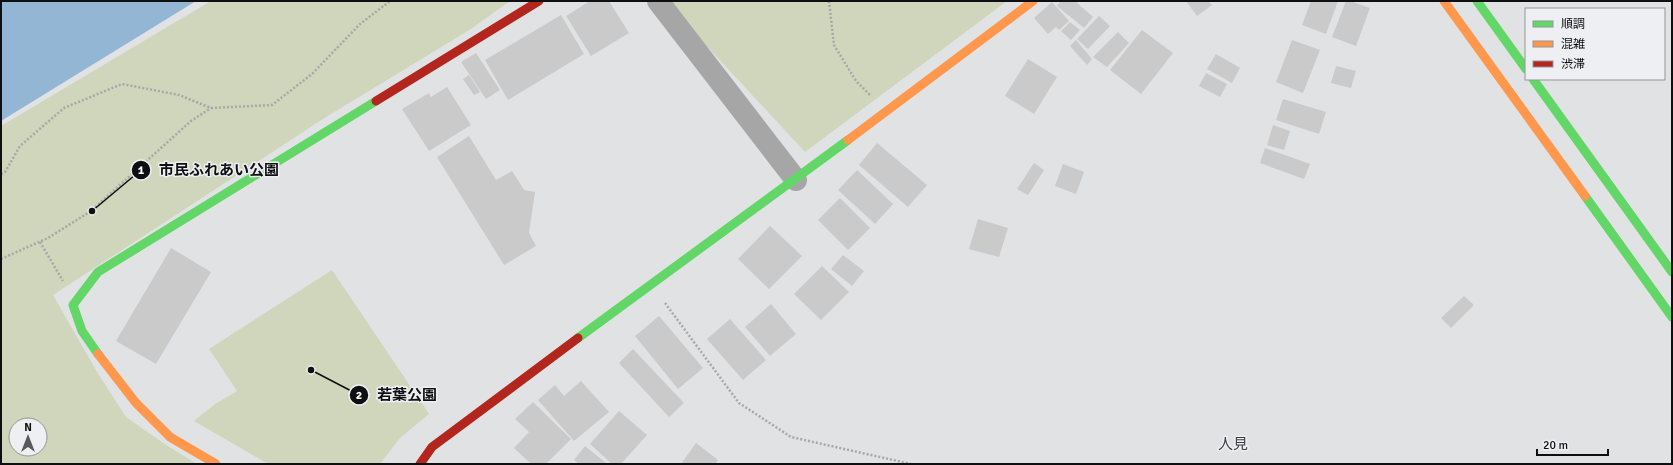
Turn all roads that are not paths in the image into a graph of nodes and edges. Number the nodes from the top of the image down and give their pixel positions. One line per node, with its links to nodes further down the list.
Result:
1 (539, 1): 11 (street)
2 (658, 1): 8 (street)
3 (1033, 1): 8 (street)
4 (1444, 1): 10 (street)
5 (1477, 1): 6 (street)
6 (1525, 68)
7 (1534, 80): 9 (street)
8 (796, 180): 12 (street)
9 (1672, 272)
10 (1672, 317)
11 (216, 464)
12 (420, 464)

